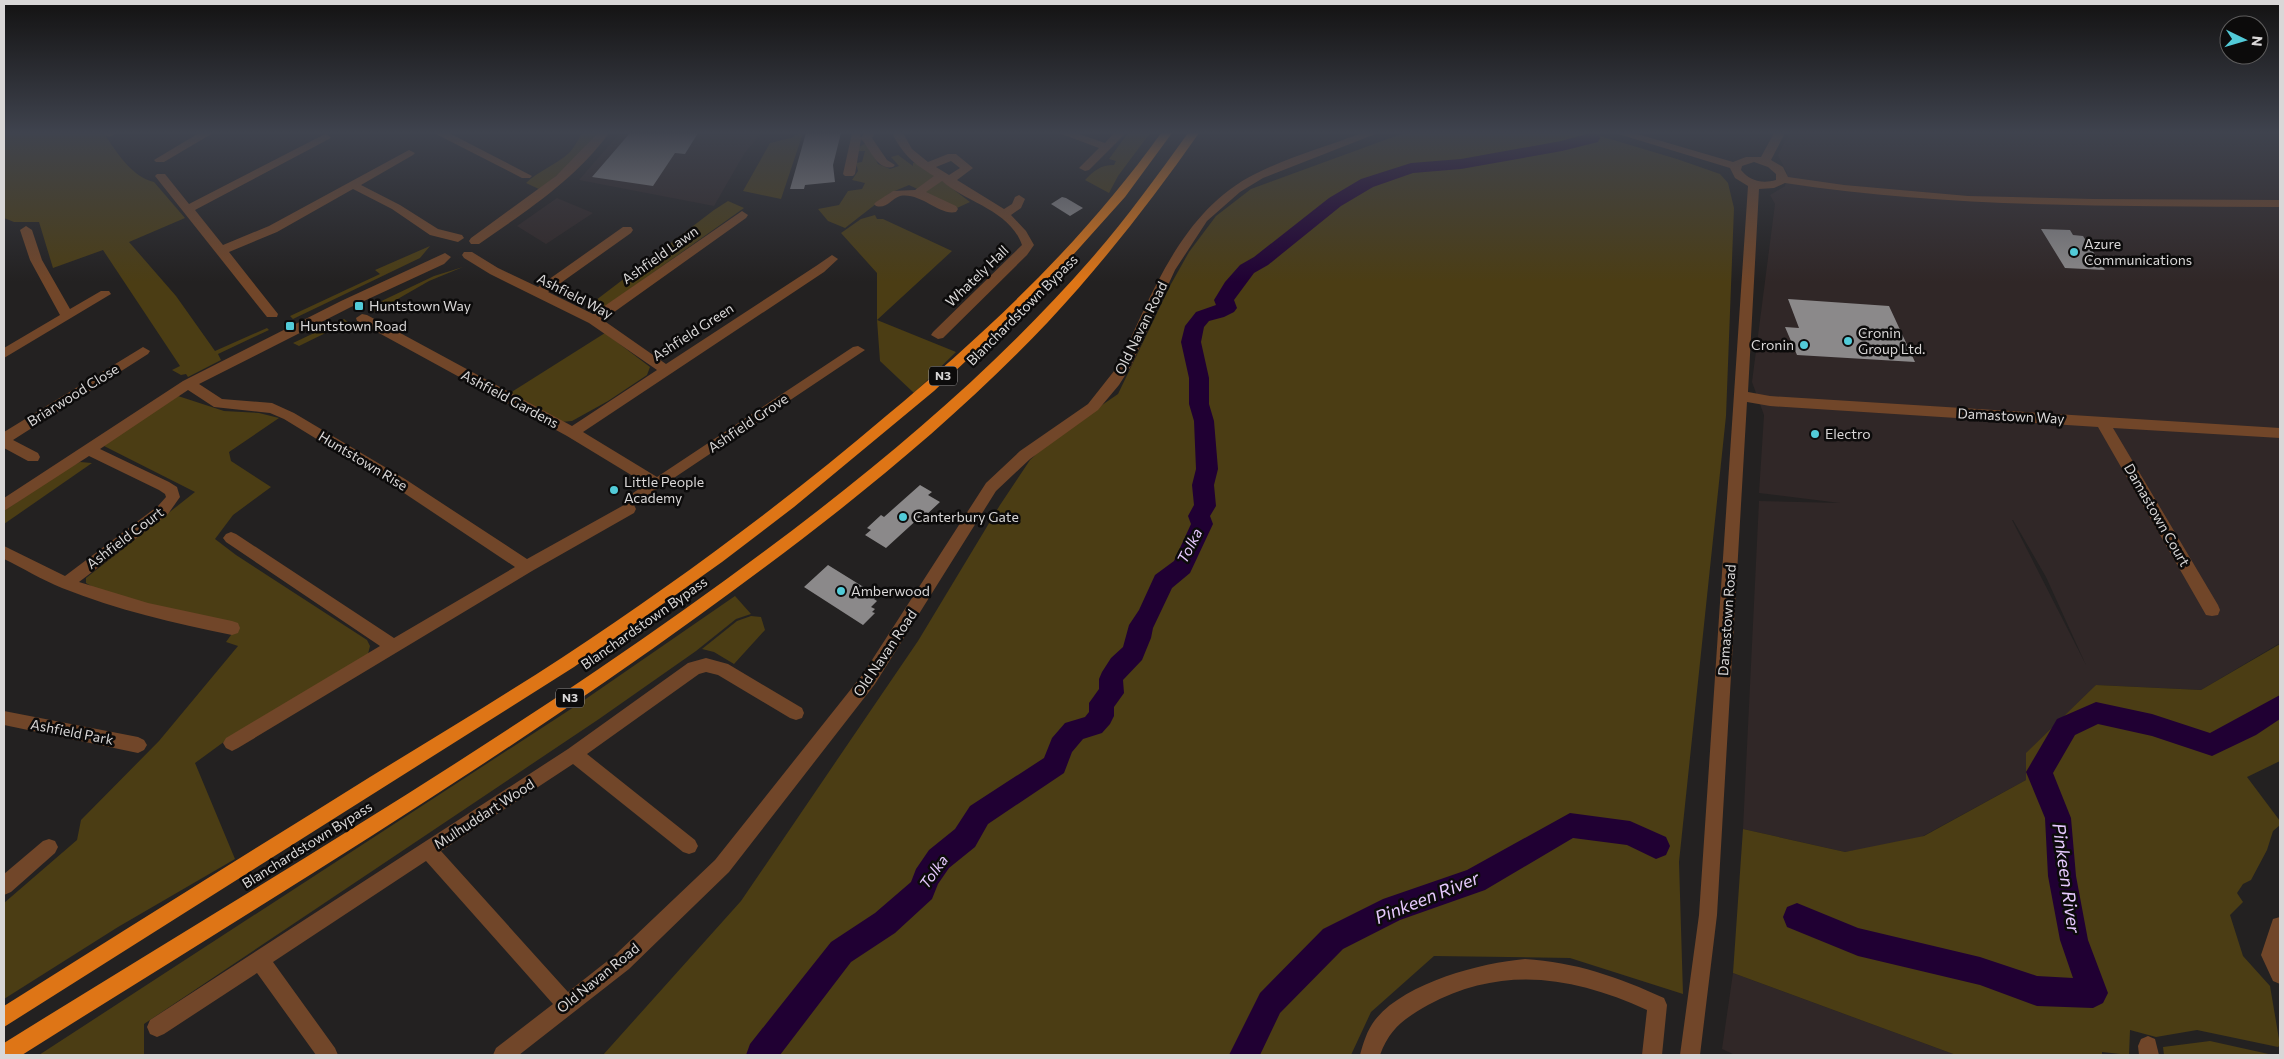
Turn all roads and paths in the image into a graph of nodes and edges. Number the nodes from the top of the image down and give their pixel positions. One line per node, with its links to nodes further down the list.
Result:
1 (166, 182): 20 (street)
2 (239, 182): 20 (street)
3 (358, 182): 15 (street)
4 (557, 182): 28 (street)
5 (938, 182): 16 (street)
6 (951, 182): 22 (street)
7 (1130, 182): 75 (highway, Blanchardstown Bypass / N3)
8 (1162, 182): 33 (highway, Blanchardstown Bypass / N3)
9 (1168, 182): 33 (highway)
10 (1248, 182): 74 (street, Old Navan Road)
11 (1751, 182): 14 (street)
12 (1777, 182): 14 (street)
13 (1804, 182): 18 (street)
14 (1754, 184): 46 (street, Damastown Road)
15 (353, 185): 26 (street); 29 (street)
16 (918, 193): 19 (street); 21 (street)
17 (1019, 199): 22 (street)
18 (2280, 202)
19 (880, 204)
20 (188, 209): 29 (street)
21 (952, 209)
22 (1004, 214): 40 (street, Whately Hall)
23 (742, 215): 39 (street, Ashfield Lawn)
24 (26, 230): 37 (street)
25 (627, 230): 34 (street)
26 (434, 232): 27 (street); 30 (street)
27 (458, 238): 28 (street); 30 (street)
28 (476, 240): 31 (street)
29 (220, 251): 36 (street)
30 (444, 251): 31 (street); 45 (street)
31 (468, 255): 34 (street, Ashfield Way)
32 (832, 259): 44 (street, Ashfield Green)
33 (1075, 287): 77 (highway, Blanchardstown Bypass / N3)
34 (538, 293): 39 (street, Ashfield Way)
35 (105, 294): 37 (street)
36 (272, 314)
37 (67, 316): 43 (street)
38 (362, 318): 48 (street, Ashfield Gardens)
39 (594, 320): 44 (street, Ashfield Way)
40 (938, 335)
41 (858, 350): 53 (street, Ashfield Grove)
42 (143, 351): 50 (street, Briarwood Close)
43 (4, 354)
44 (665, 370): 48 (street, Ashfield Green)
45 (188, 384): 51 (street); 57 (street, Huntstown Rise)
46 (1742, 396): 47 (street, Damastown Way); 82 (street, Damastown Road)
47 (2102, 421): 49 (street, Damastown Way); 59 (street, Damastown Court)
48 (572, 432): 53 (street, Ashfield Gardens)
49 (2280, 433)
50 (4, 440): 52 (street)
51 (88, 449): 54 (street); 58 (street, Ashfield Court)
52 (33, 457)
53 (656, 484): 57 (street, Ashfield Grove)
54 (4, 505)
55 (231, 538): 61 (street)
56 (4, 552): 58 (street, Ashfield Court)
57 (527, 567): 61 (street)
58 (66, 583): 60 (street, Ashfield Court)
59 (2212, 610)
60 (232, 628)
61 (394, 647): 64 (street)
62 (796, 713): 66 (street, Mulhuddart Wood)
63 (5, 719): 65 (street, Ashfield Park)
64 (232, 743)
65 (138, 745)
66 (574, 754): 67 (street); 69 (street, Mulhuddart Wood)
67 (689, 846)
68 (50, 847): 70 (street)
69 (428, 850): 72 (street, Mulhuddart Wood); 74 (street)
70 (4, 886)
71 (2280, 926): 73 (street)
72 (259, 959): 76 (street, Mulhuddart Wood); 78 (street)
73 (2280, 974)
74 (566, 1004): 79 (street, Old Navan Road)
75 (4, 1016)
76 (158, 1027)
77 (11, 1050)
78 (328, 1055)
79 (503, 1055)
80 (1370, 1055): 81 (street)
81 (1652, 1055)
82 (1690, 1055)

